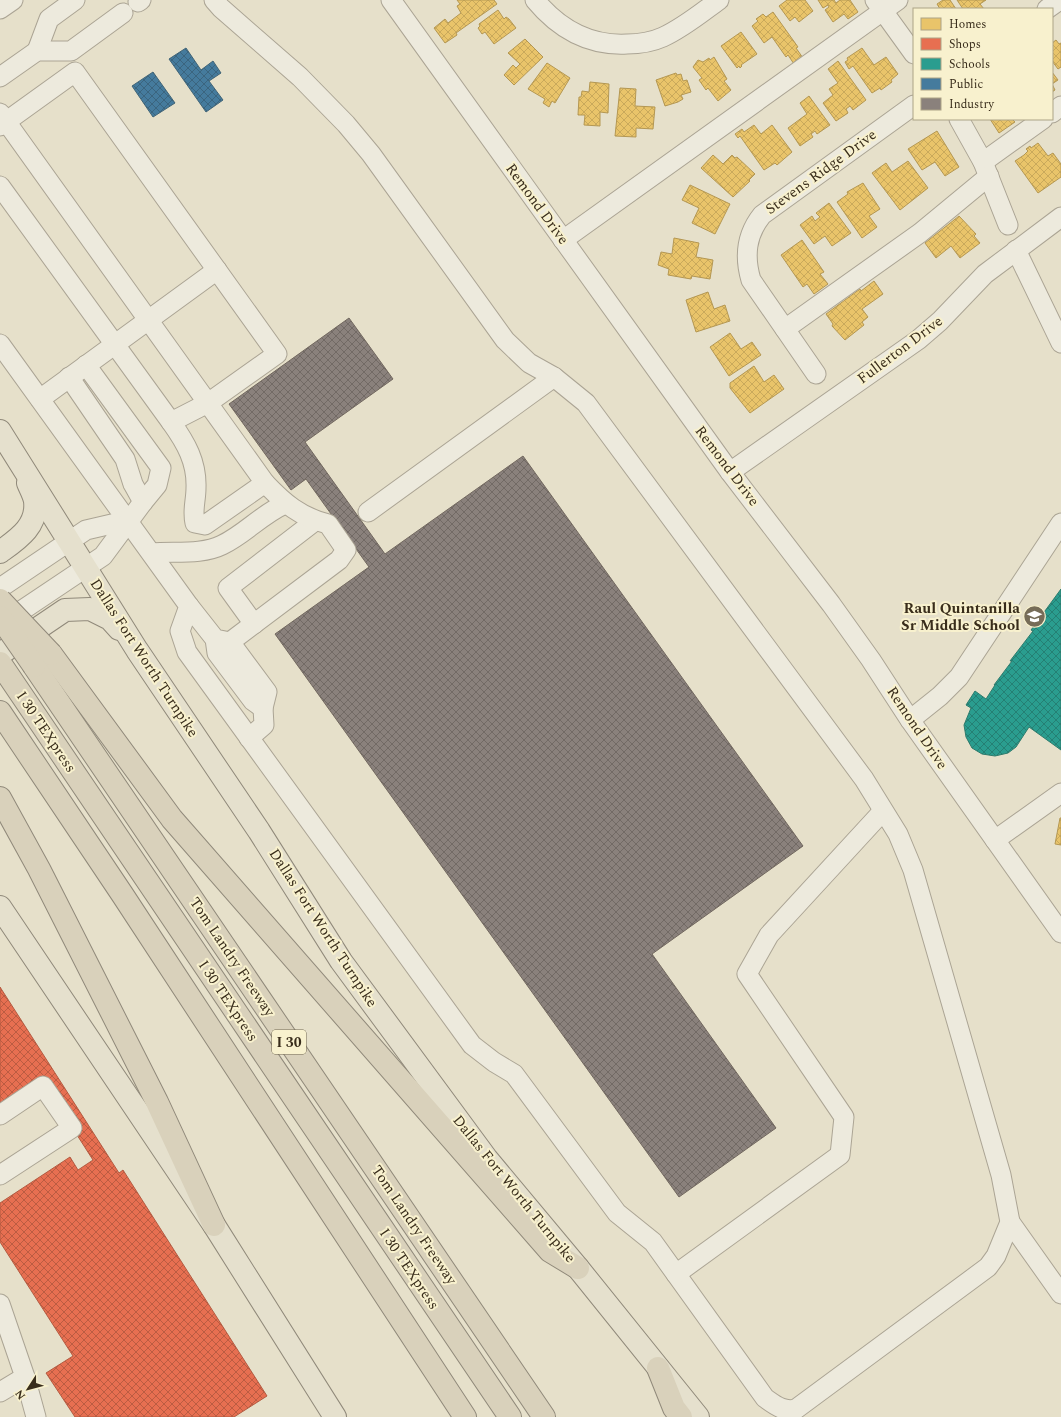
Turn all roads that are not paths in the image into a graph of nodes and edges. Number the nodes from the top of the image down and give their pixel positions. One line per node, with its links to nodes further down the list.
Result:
1 (13, 0): 10 (street)
2 (75, 0): 12 (street)
3 (214, 0): 37 (street)
4 (391, 0): 25 (street, Remond Drive)
5 (535, 0): 6 (street)
6 (719, 0)
7 (1060, 0): 9 (street)
8 (885, 4): 13 (street); 25 (street)
9 (1048, 8)
10 (0, 9)
11 (123, 13): 12 (street)
12 (37, 51): 14 (street)
13 (913, 52)
14 (0, 77)
15 (913, 106): 30 (street, Stevens Ridge Drive)
16 (1061, 106): 17 (street)
17 (1053, 112)
18 (2, 120): 27 (street); 29 (street)
19 (960, 120): 21 (street)
20 (1042, 120): 21 (street)
21 (986, 169): 24 (street); 30 (street)
22 (0, 186): 33 (street)
23 (1061, 218): 26 (street, Fullerton Drive)
24 (1008, 225)
25 (563, 240): 43 (street, Remond Drive)
26 (1016, 250): 28 (street); 43 (street, Fullerton Drive)
27 (217, 270): 29 (street); 39 (street)
28 (1055, 319): 31 (street)
29 (148, 320): 33 (street); 39 (street)
30 (784, 329): 35 (street, Stevens Ridge Drive)
31 (1061, 343)
32 (0, 344): 38 (street)
33 (114, 345): 34 (street); 40 (street)
34 (86, 365): 36 (street); 45 (street)
35 (816, 374)
36 (69, 377): 38 (street); 45 (street)
37 (554, 377): 47 (street); 70 (street)
38 (40, 398): 48 (street)
39 (208, 403): 40 (street); 44 (street)
40 (171, 422): 44 (street)
41 (0, 431): 42 (main road, Dallas Fort Worth Turnpike)
42 (20, 460): 51 (main road, Dallas Fort Worth Turnpike); 52 (main road)
43 (730, 472): 66 (street, Remond Drive)
44 (265, 483): 46 (street)
45 (143, 502): 48 (street)
46 (285, 504): 49 (street); 53 (street)
47 (368, 512)
48 (129, 520): 51 (street); 53 (street); 54 (street)
49 (315, 521): 59 (street); 59 (street)
50 (1061, 523): 66 (street)
51 (69, 542): 54 (main road, Dallas Fort Worth Turnpike); 55 (street)
52 (0, 552)
53 (152, 553): 57 (street)
54 (85, 568): 60 (street); 62 (main road, Dallas Fort Worth Turnpike)
55 (0, 588)
56 (0, 600): 78 (highway, bridge)
57 (186, 613): 61 (street); 67 (street)
58 (0, 617): 90 (highway, Tom Landry Freeway / I 30, bridge)
59 (254, 624): 61 (street)
60 (0, 625)
61 (222, 641): 67 (street)
62 (136, 650): 63 (main road); 78 (main road, Dallas Fort Worth Turnpike)
63 (0, 654)
64 (0, 664): 89 (highway, I 30 TEXpress)
65 (0, 712): 88 (highway)
66 (910, 720): 71 (street, Remond Drive)
67 (249, 738): 79 (street)
68 (1061, 793): 71 (street)
69 (0, 798): 77 (highway)
70 (883, 811): 76 (street); 79 (street)
71 (995, 840): 73 (street, Remond Drive)
72 (0, 907): 77 (main road)
73 (1061, 933)
74 (0, 1115): 75 (street)
75 (0, 1174)
76 (1010, 1222): 80 (street); 85 (street)
77 (214, 1225): 87 (main road)
78 (578, 1268): 82 (main road, Dallas Fort Worth Turnpike)
79 (676, 1274): 85 (street)
80 (1061, 1294)
81 (0, 1304): 83 (street)
82 (658, 1368): 91 (highway); 92 (main road, Dallas Fort Worth Turnpike)
83 (25, 1377): 84 (street); 86 (street)
84 (0, 1392)
85 (784, 1414)
86 (36, 1417)
87 (335, 1417)
88 (465, 1417)
89 (510, 1417)
90 (544, 1417)
91 (681, 1417)
92 (698, 1417)

